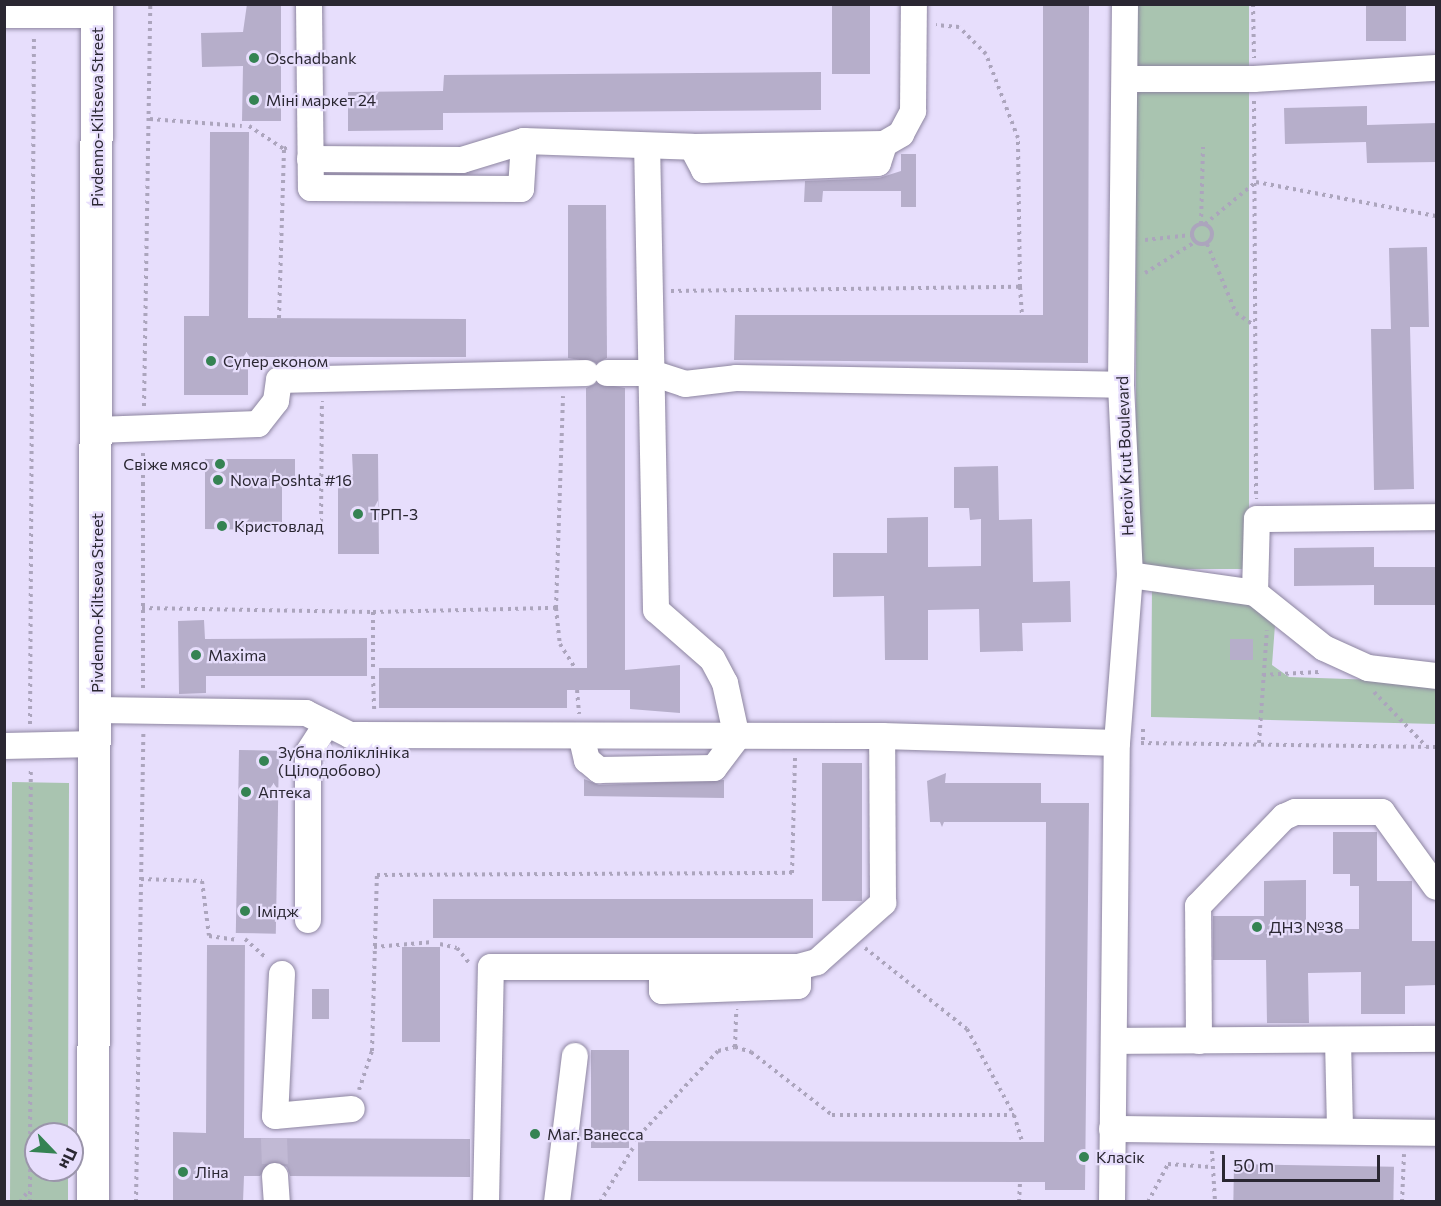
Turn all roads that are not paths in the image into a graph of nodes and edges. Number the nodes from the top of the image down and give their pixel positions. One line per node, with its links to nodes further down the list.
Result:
1 (309, 4): 10 (street)
2 (1125, 4): 7 (street, Heroiv Krut Boulevard)
3 (97, 10): 5 (street); 13 (main road, Pivdenno-Kiltseva Street)
4 (914, 13): 9 (street)
5 (4, 15)
6 (1437, 68): 7 (street)
7 (1125, 79): 12 (street, Heroiv Krut Boulevard)
8 (524, 141): 9 (street); 10 (street); 10 (street)
9 (647, 146): 11 (street)
10 (310, 159)
11 (652, 373): 12 (street); 13 (street); 21 (street)
12 (1121, 385): 15 (street, Heroiv Krut Boulevard)
13 (97, 430): 18 (main road, Pivdenno-Kiltseva Street)
14 (1437, 517): 16 (street)
15 (1130, 575): 16 (street); 22 (street, Heroiv Krut Boulevard)
16 (1262, 599): 17 (street)
17 (1437, 676)
18 (97, 710): 19 (street); 23 (main road, Pivdenno-Kiltseva Street)
19 (327, 724): 21 (street); 26 (street)
20 (882, 736): 21 (street); 22 (street); 38 (street)
21 (737, 738)
22 (1117, 743): 30 (street, Heroiv Krut Boulevard)
23 (97, 744): 24 (street); 37 (main road, Pivdenno-Kiltseva Street)
24 (4, 746)
25 (1437, 887): 31 (street)
26 (308, 920)
27 (282, 974): 33 (street)
28 (1338, 1040): 29 (street); 31 (street); 35 (street)
29 (1437, 1040)
30 (1114, 1041): 31 (street); 34 (street, Heroiv Krut Boulevard)
31 (1199, 1041)
32 (575, 1056): 39 (street)
33 (352, 1109)
34 (1112, 1129): 35 (street); 40 (street, Heroiv Krut Boulevard)
35 (1340, 1131): 36 (street)
36 (1437, 1133)
37 (93, 1202)
38 (486, 1202)
39 (557, 1202)
40 (1112, 1202)

